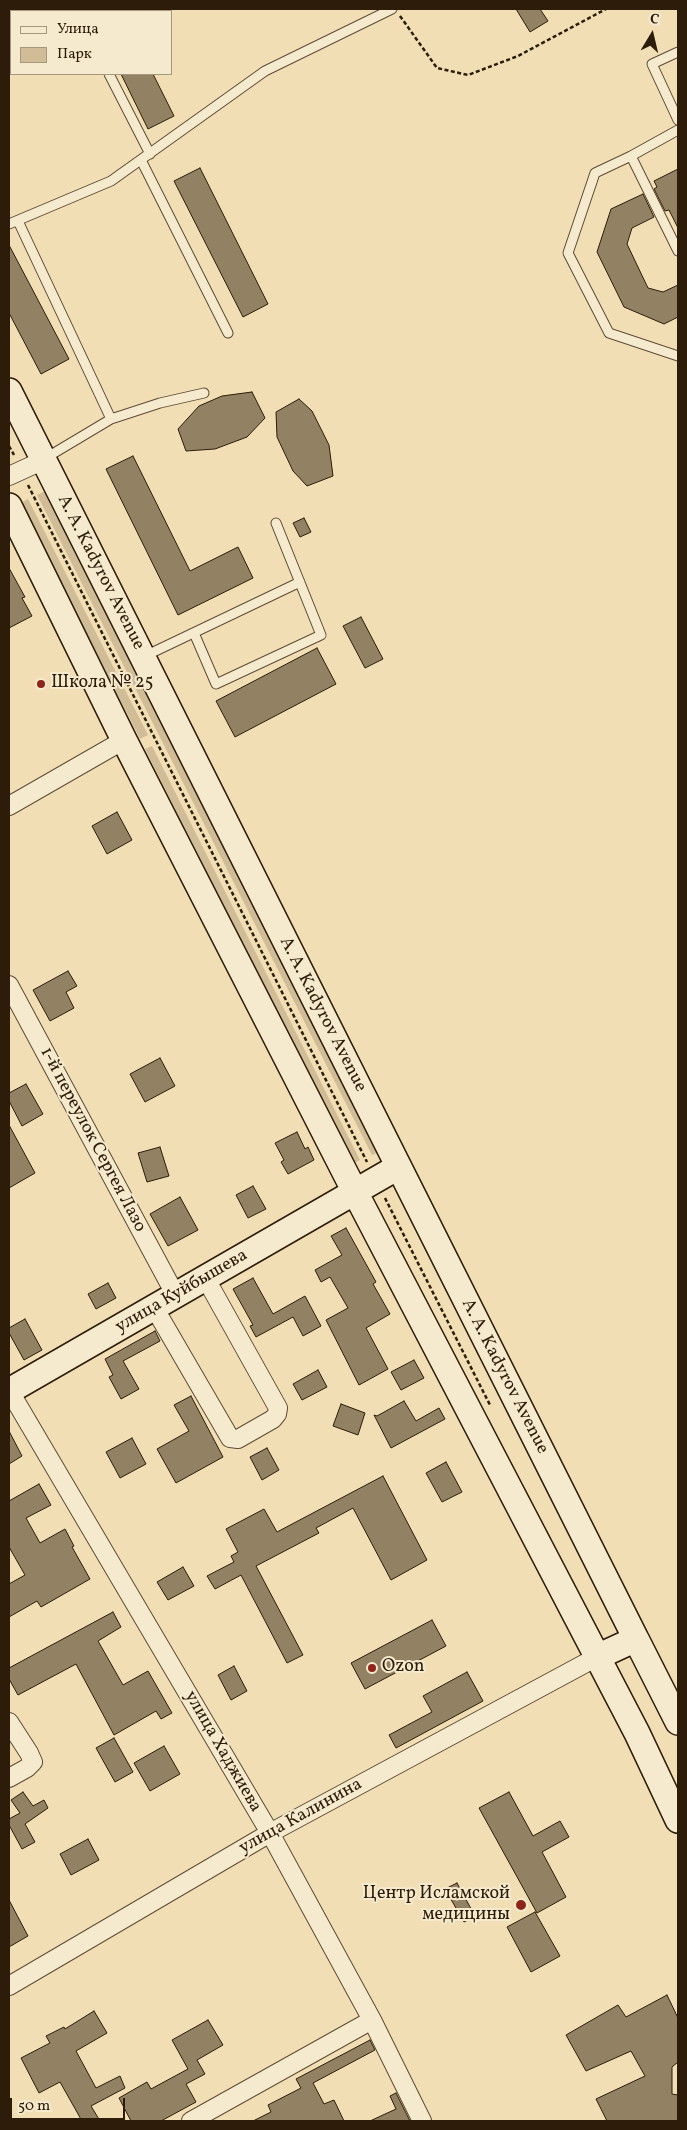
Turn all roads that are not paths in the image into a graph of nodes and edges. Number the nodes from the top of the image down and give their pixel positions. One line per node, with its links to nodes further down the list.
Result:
1 (395, 12): 6 (lane)
2 (678, 52): 4 (lane)
3 (110, 75): 6 (lane)
4 (678, 120)
5 (678, 130): 7 (lane)
6 (150, 154): 8 (lane)
7 (631, 156): 10 (lane); 12 (lane)
8 (141, 160): 9 (lane); 11 (lane)
9 (13, 222): 15 (lane)
10 (678, 251)
11 (228, 333)
12 (678, 356)
13 (9, 391): 16 (street, A. A. Kadyrov Avenue)
14 (204, 393): 15 (lane)
15 (111, 418): 16 (lane)
16 (44, 460): 17 (street); 22 (street, A. A. Kadyrov Avenue)
17 (15, 473)
18 (10, 512): 23 (street)
19 (276, 523): 20 (lane)
20 (300, 582): 21 (lane); 21 (lane)
21 (194, 633): 22 (lane)
22 (142, 657): 26 (street, A. A. Kadyrov Avenue)
23 (124, 740): 24 (street); 27 (street)
24 (9, 806)
25 (9, 985): 29 (street, 1-й переулок Сергея Лазо)
26 (398, 1167): 27 (street, улица Куйбышева); 32 (street, A. A. Kadyrov Avenue)
27 (365, 1186): 28 (street, улица Куйбышева); 33 (street)
28 (206, 1278): 29 (street, улица Куйбышева); 30 (street)
29 (176, 1296): 30 (street, улица Куйбышева)
30 (155, 1309): 31 (street, улица Куйбышева)
31 (9, 1390): 38 (street, улица Хаджиева)
32 (636, 1639): 33 (street); 35 (street, A. A. Kadyrov Avenue)
33 (597, 1656): 37 (street); 38 (street, улица Калинина)
34 (9, 1722): 36 (street)
35 (678, 1722)
36 (9, 1778)
37 (678, 1820)
38 (270, 1833): 39 (street, улица Калинина); 40 (street, улица Хаджиева)
39 (9, 1986)
40 (372, 2020): 41 (street); 42 (street, улица Хаджиева)
41 (191, 2121)
42 (422, 2121)

